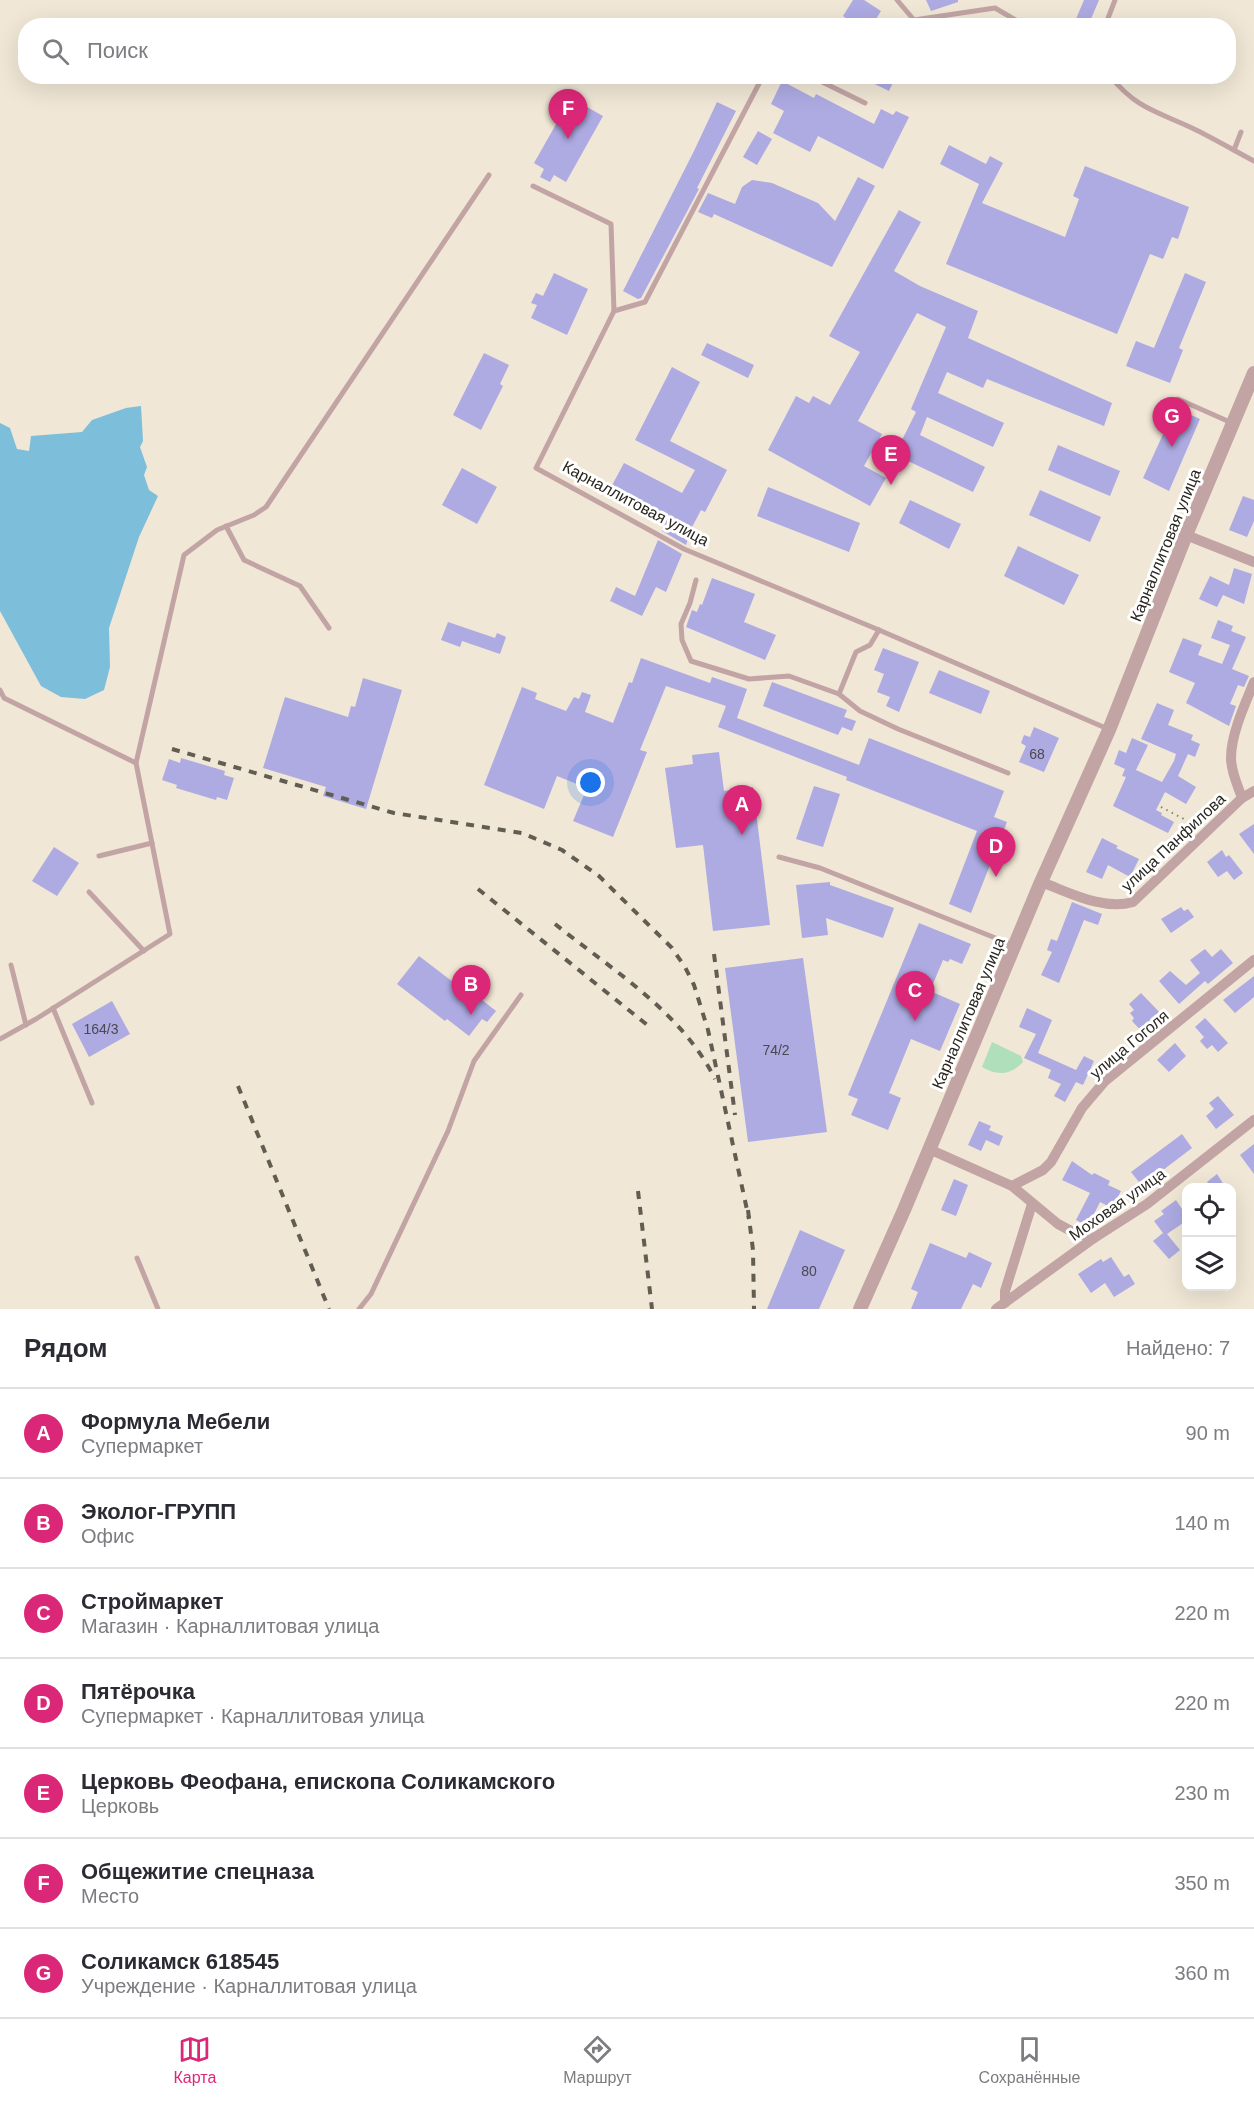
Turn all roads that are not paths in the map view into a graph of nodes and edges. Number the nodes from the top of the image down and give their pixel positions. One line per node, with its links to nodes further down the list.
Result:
1 (897, 0): 3 (lane)
2 (1115, 0): 6 (lane)
3 (912, 18)
4 (928, 18): 5 (lane)
5 (1012, 18)
6 (1108, 18)
7 (759, 84): 16 (lane)
8 (826, 84): 10 (lane)
9 (1118, 84): 12 (lane)
10 (865, 103)
11 (1241, 132): 12 (lane)
12 (1234, 150): 13 (lane)
13 (1254, 161)
14 (489, 175): 20 (lane)
15 (533, 186): 16 (lane, Карналлитовая улица)
16 (614, 311): 25 (lane, Карналлитовая улица)
17 (1254, 373): 19 (street, Карналлитовая улица)
18 (1178, 399): 19 (lane)
19 (1232, 423): 21 (street, Карналлитовая улица)
20 (226, 526): 24 (lane); 30 (lane)
21 (1186, 535): 22 (street); 29 (street, Карналлитовая улица)
22 (1254, 562)
23 (696, 580): 28 (lane)
24 (329, 628)
25 (879, 630): 28 (lane); 29 (lane, Карналлитовая улица)
26 (1254, 682): 33 (street)
27 (0, 690): 30 (lane)
28 (839, 694): 31 (lane)
29 (1109, 730): 37 (street, Карналлитовая улица)
30 (136, 763): 34 (lane)
31 (1008, 773)
32 (1254, 791): 33 (street, улица Панфилова)
33 (1242, 798): 37 (street, улица Панфилова)
34 (152, 843): 35 (lane); 40 (lane)
35 (99, 856)
36 (779, 857): 39 (lane)
37 (1041, 882): 39 (street, Карналлитовая улица)
38 (89, 892): 40 (lane)
39 (1014, 945): 49 (street, Карналлитовая улица)
40 (144, 951): 44 (lane)
41 (1254, 960): 50 (street, улица Гоголя)
42 (11, 965): 45 (lane)
43 (521, 995): 56 (lane)
44 (53, 1008): 45 (lane); 47 (lane)
45 (26, 1025): 46 (lane)
46 (0, 1039)
47 (92, 1102)
48 (1254, 1120): 52 (street, Моховая улица)
49 (929, 1149): 50 (street); 57 (street, Карналлитовая улица)
50 (1012, 1186): 51 (street)
51 (1032, 1204): 52 (street); 54 (street)
52 (1094, 1238): 54 (street, Моховая улица)
53 (137, 1258): 55 (lane)
54 (1000, 1306)
55 (158, 1309)
56 (359, 1309)
57 (860, 1309)

